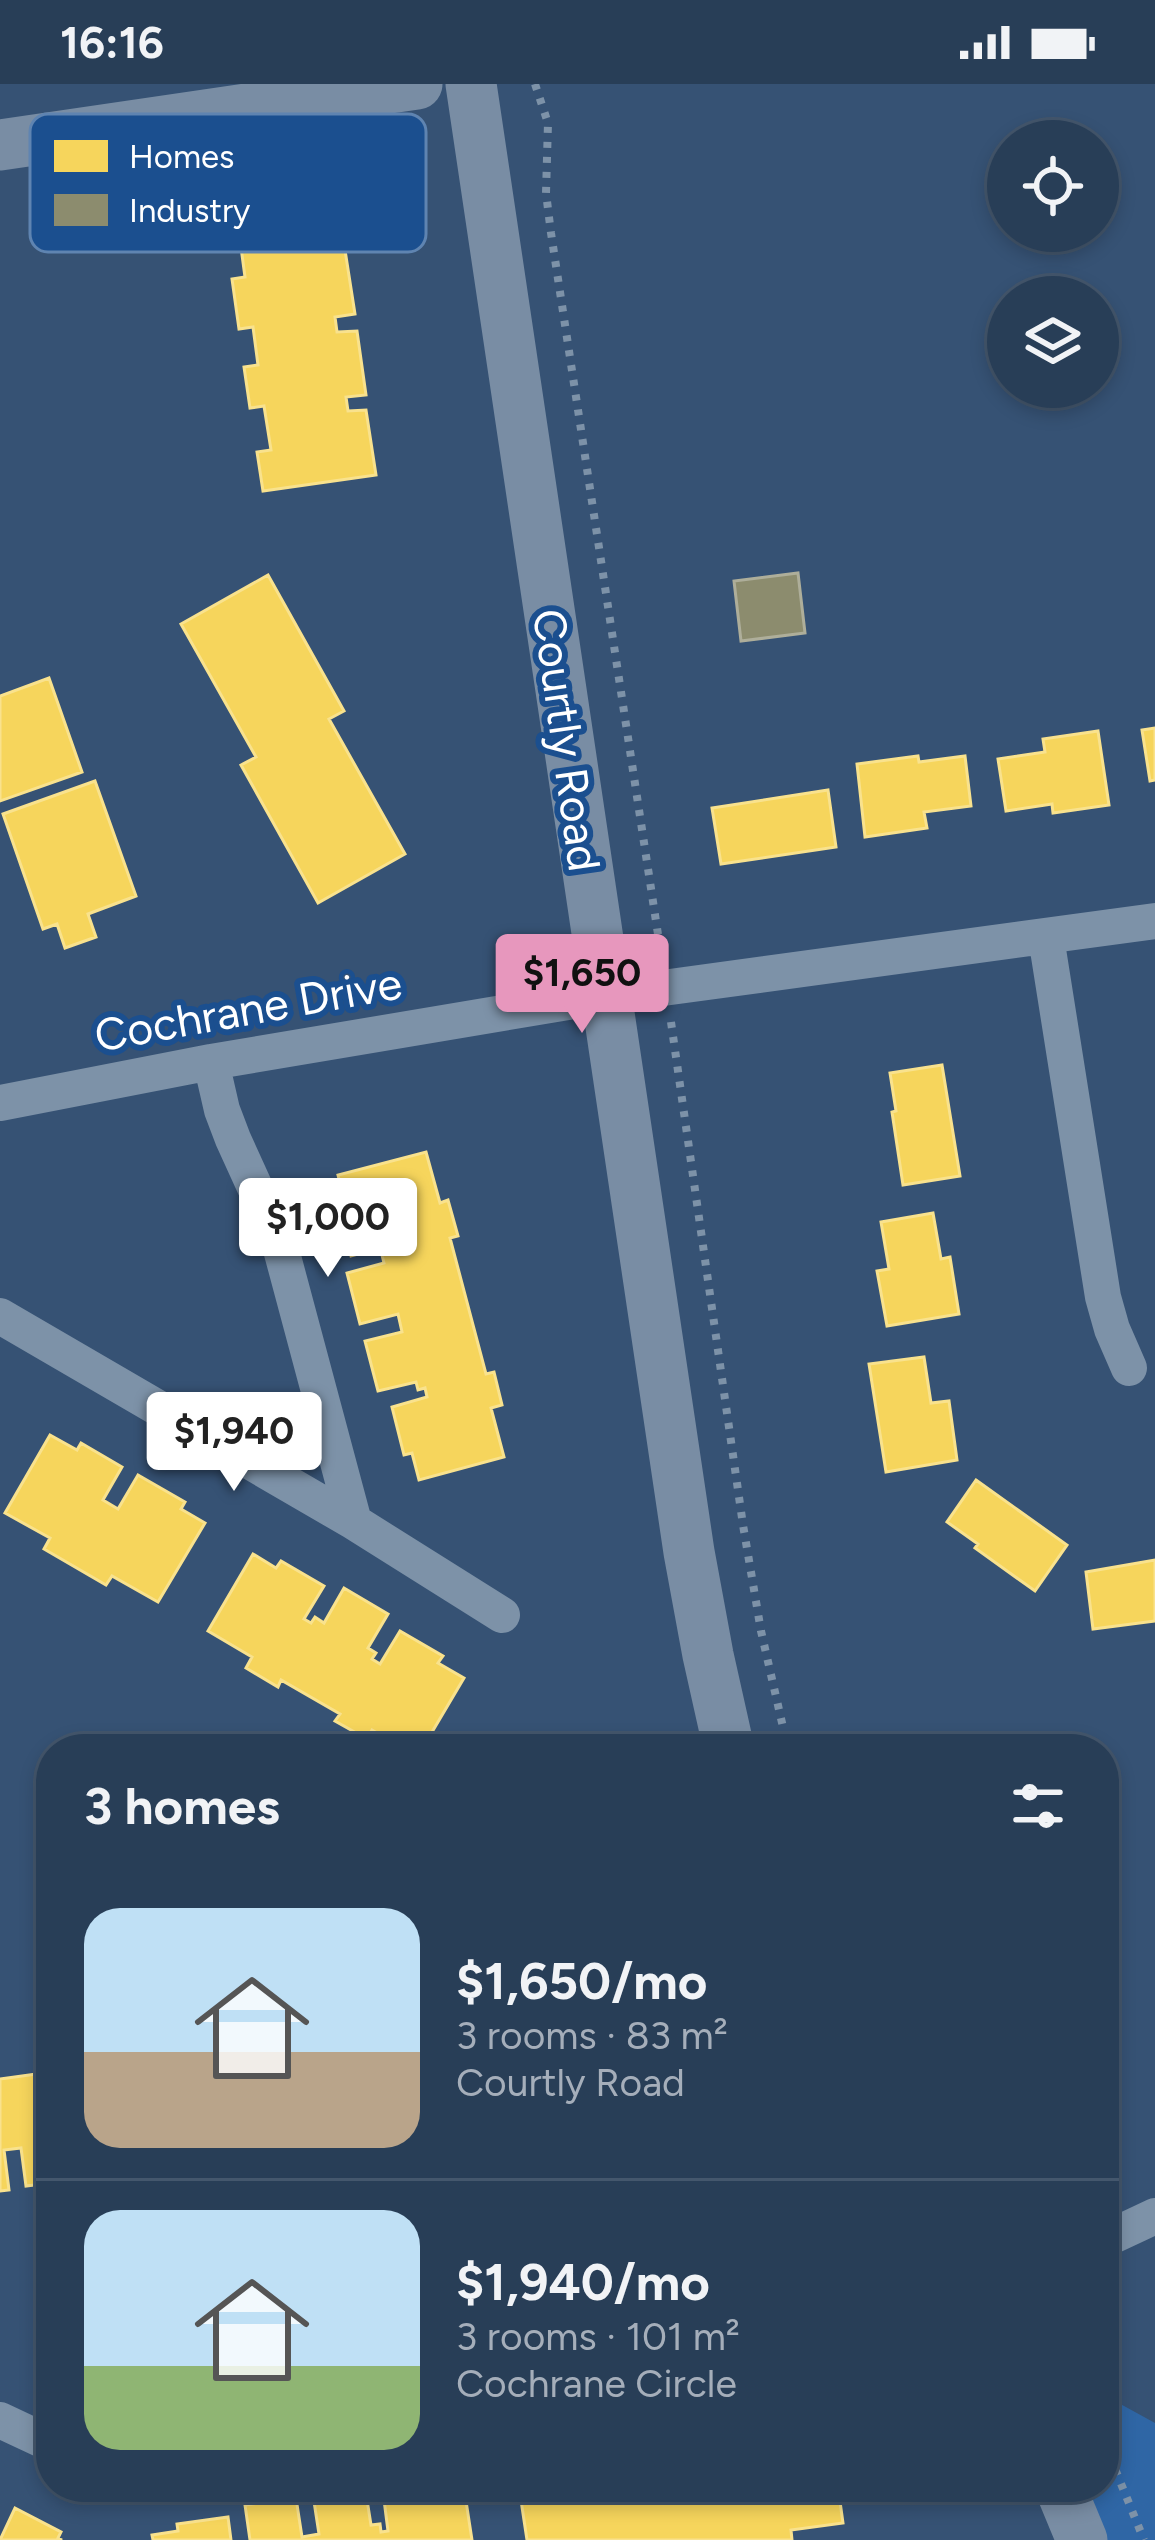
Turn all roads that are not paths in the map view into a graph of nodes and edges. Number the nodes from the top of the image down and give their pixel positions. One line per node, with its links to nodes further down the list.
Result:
1 (417, 84): 3 (street)
2 (471, 84): 8 (street, Courtly Road)
3 (215, 114)
4 (30, 142): 5 (street)
5 (0, 146)
6 (1155, 922): 7 (street, Cochrane Drive)
7 (1046, 938): 8 (street, Cochrane Drive); 12 (street)
8 (604, 996): 9 (street, Cochrane Drive); 15 (street, Courtly Road)
9 (211, 1062): 10 (street, Cochrane Drive); 13 (street)
10 (0, 1103)
11 (0, 1316): 13 (street)
12 (1129, 1368)
13 (354, 1522): 14 (street)
14 (502, 1615)
15 (726, 1734)
16 (1155, 2216): 17 (street)
17 (1119, 2233)
18 (0, 2420): 19 (street)
19 (36, 2437)
20 (1066, 2502): 21 (street)
21 (1082, 2540)

